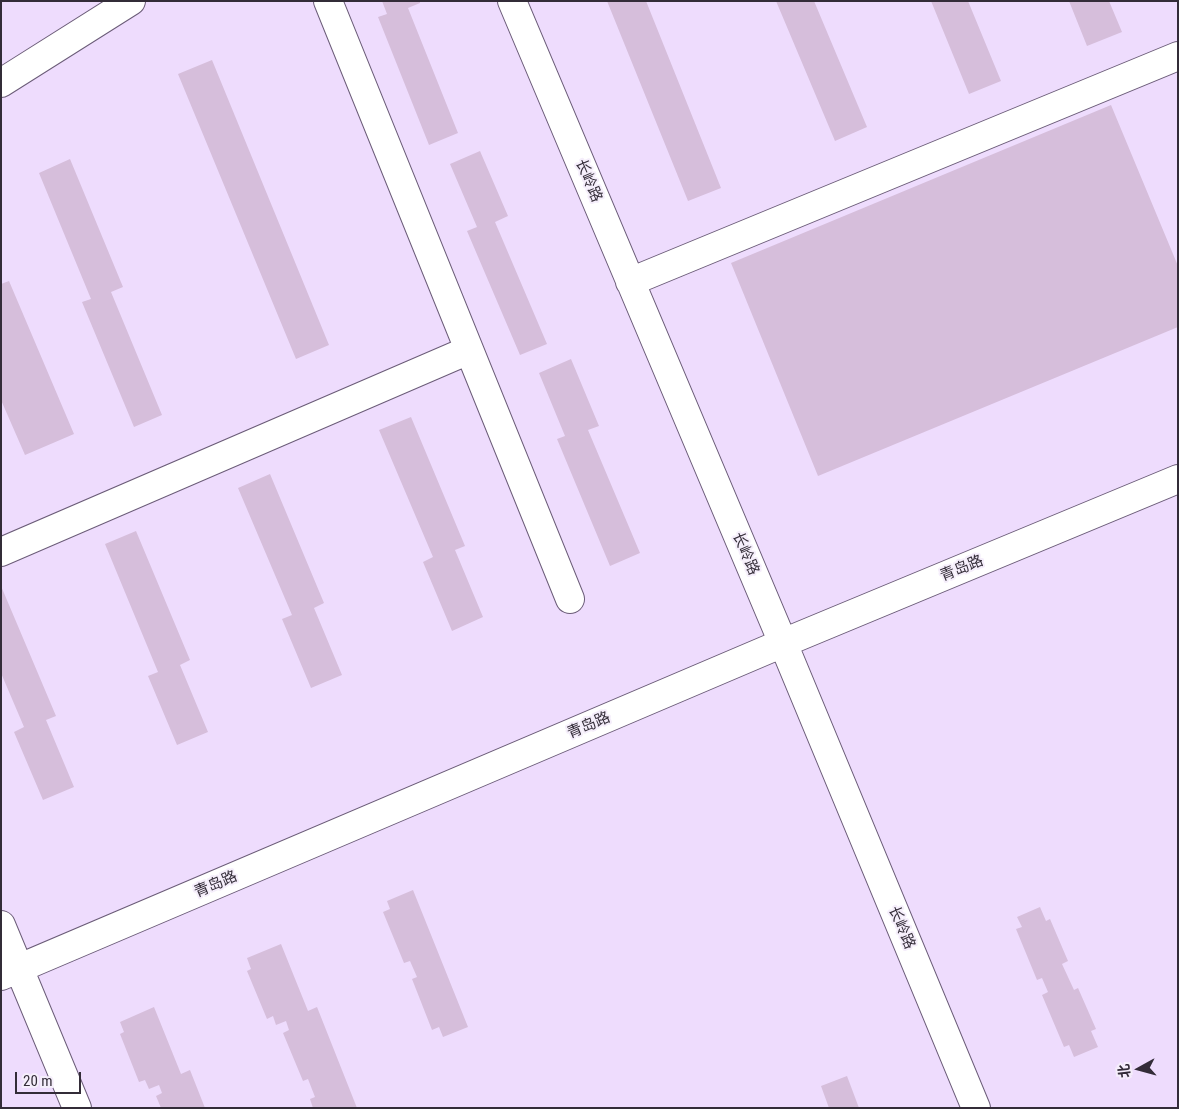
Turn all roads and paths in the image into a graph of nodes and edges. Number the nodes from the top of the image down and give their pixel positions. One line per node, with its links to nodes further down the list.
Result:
1 (131, 1): 5 (street)
2 (328, 1): 7 (street)
3 (512, 1): 6 (street, 长岭路)
4 (1178, 56): 6 (street)
5 (1, 83)
6 (630, 282): 11 (street, 长岭路)
7 (469, 350): 9 (street); 10 (street)
8 (1178, 479): 11 (street, 青岛路)
9 (1, 552)
10 (570, 599)
11 (783, 643): 13 (street, 青岛路); 15 (street, 长岭路)
12 (1, 925): 13 (street)
13 (10, 972): 14 (street)
14 (77, 1108)
15 (976, 1108)

